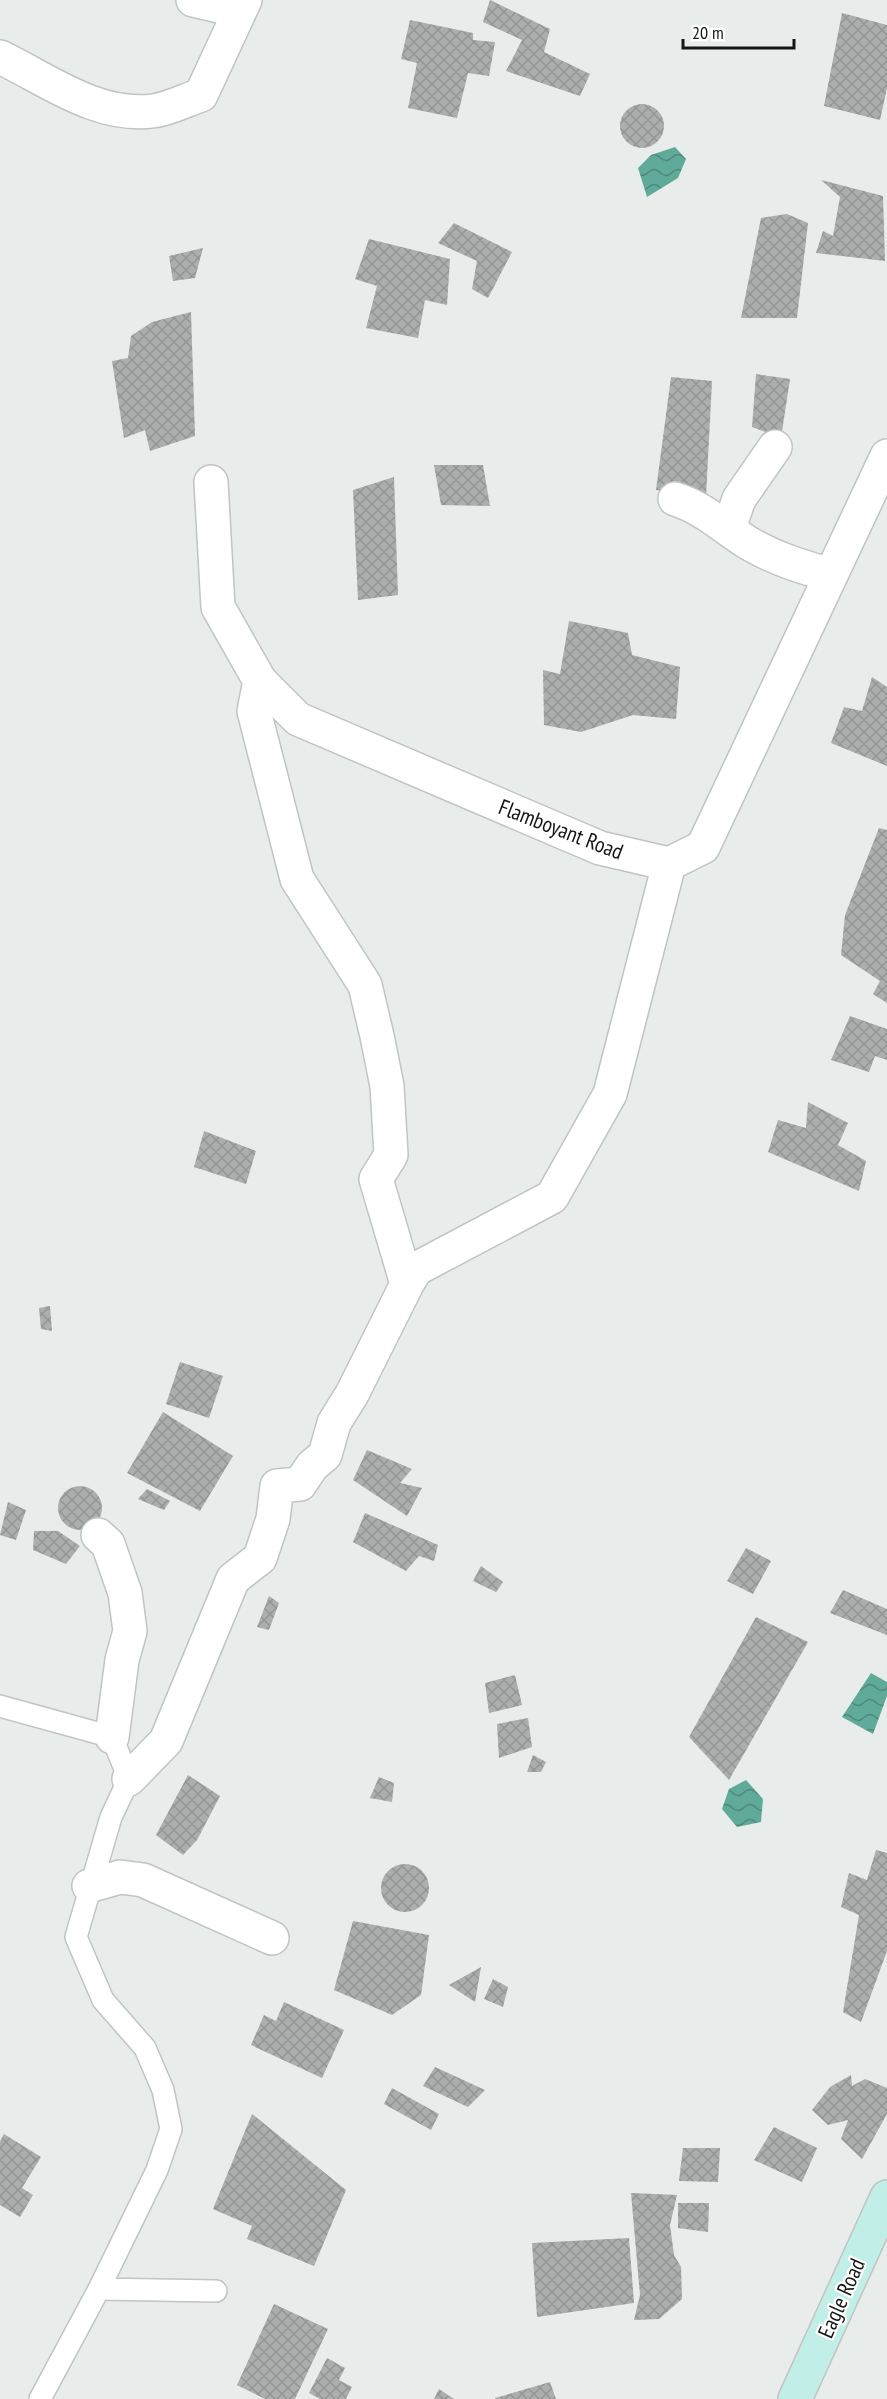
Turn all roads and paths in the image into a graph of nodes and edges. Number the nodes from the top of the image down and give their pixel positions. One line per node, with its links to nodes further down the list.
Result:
1 (193, 0): 2 (street)
2 (243, 6): 3 (street)
3 (0, 57)
4 (775, 447): 8 (street)
5 (887, 456): 9 (street)
6 (211, 482): 10 (street, Flamboyant Road)
7 (675, 499): 8 (street)
8 (729, 528): 9 (street)
9 (831, 575): 11 (street)
10 (260, 681): 11 (street, Flamboyant Road); 12 (street)
11 (669, 864): 12 (street)
12 (407, 1284): 16 (street)
13 (98, 1535): 15 (street)
14 (0, 1706): 15 (lane)
15 (112, 1737): 16 (lane)
16 (129, 1779): 17 (lane)
17 (89, 1886): 18 (street); 20 (lane)
18 (272, 1938)
19 (887, 2197): 23 (street, Eagle Road)
20 (99, 2289): 21 (lane); 22 (lane)
21 (216, 2291)
22 (40, 2399)
23 (795, 2399)

